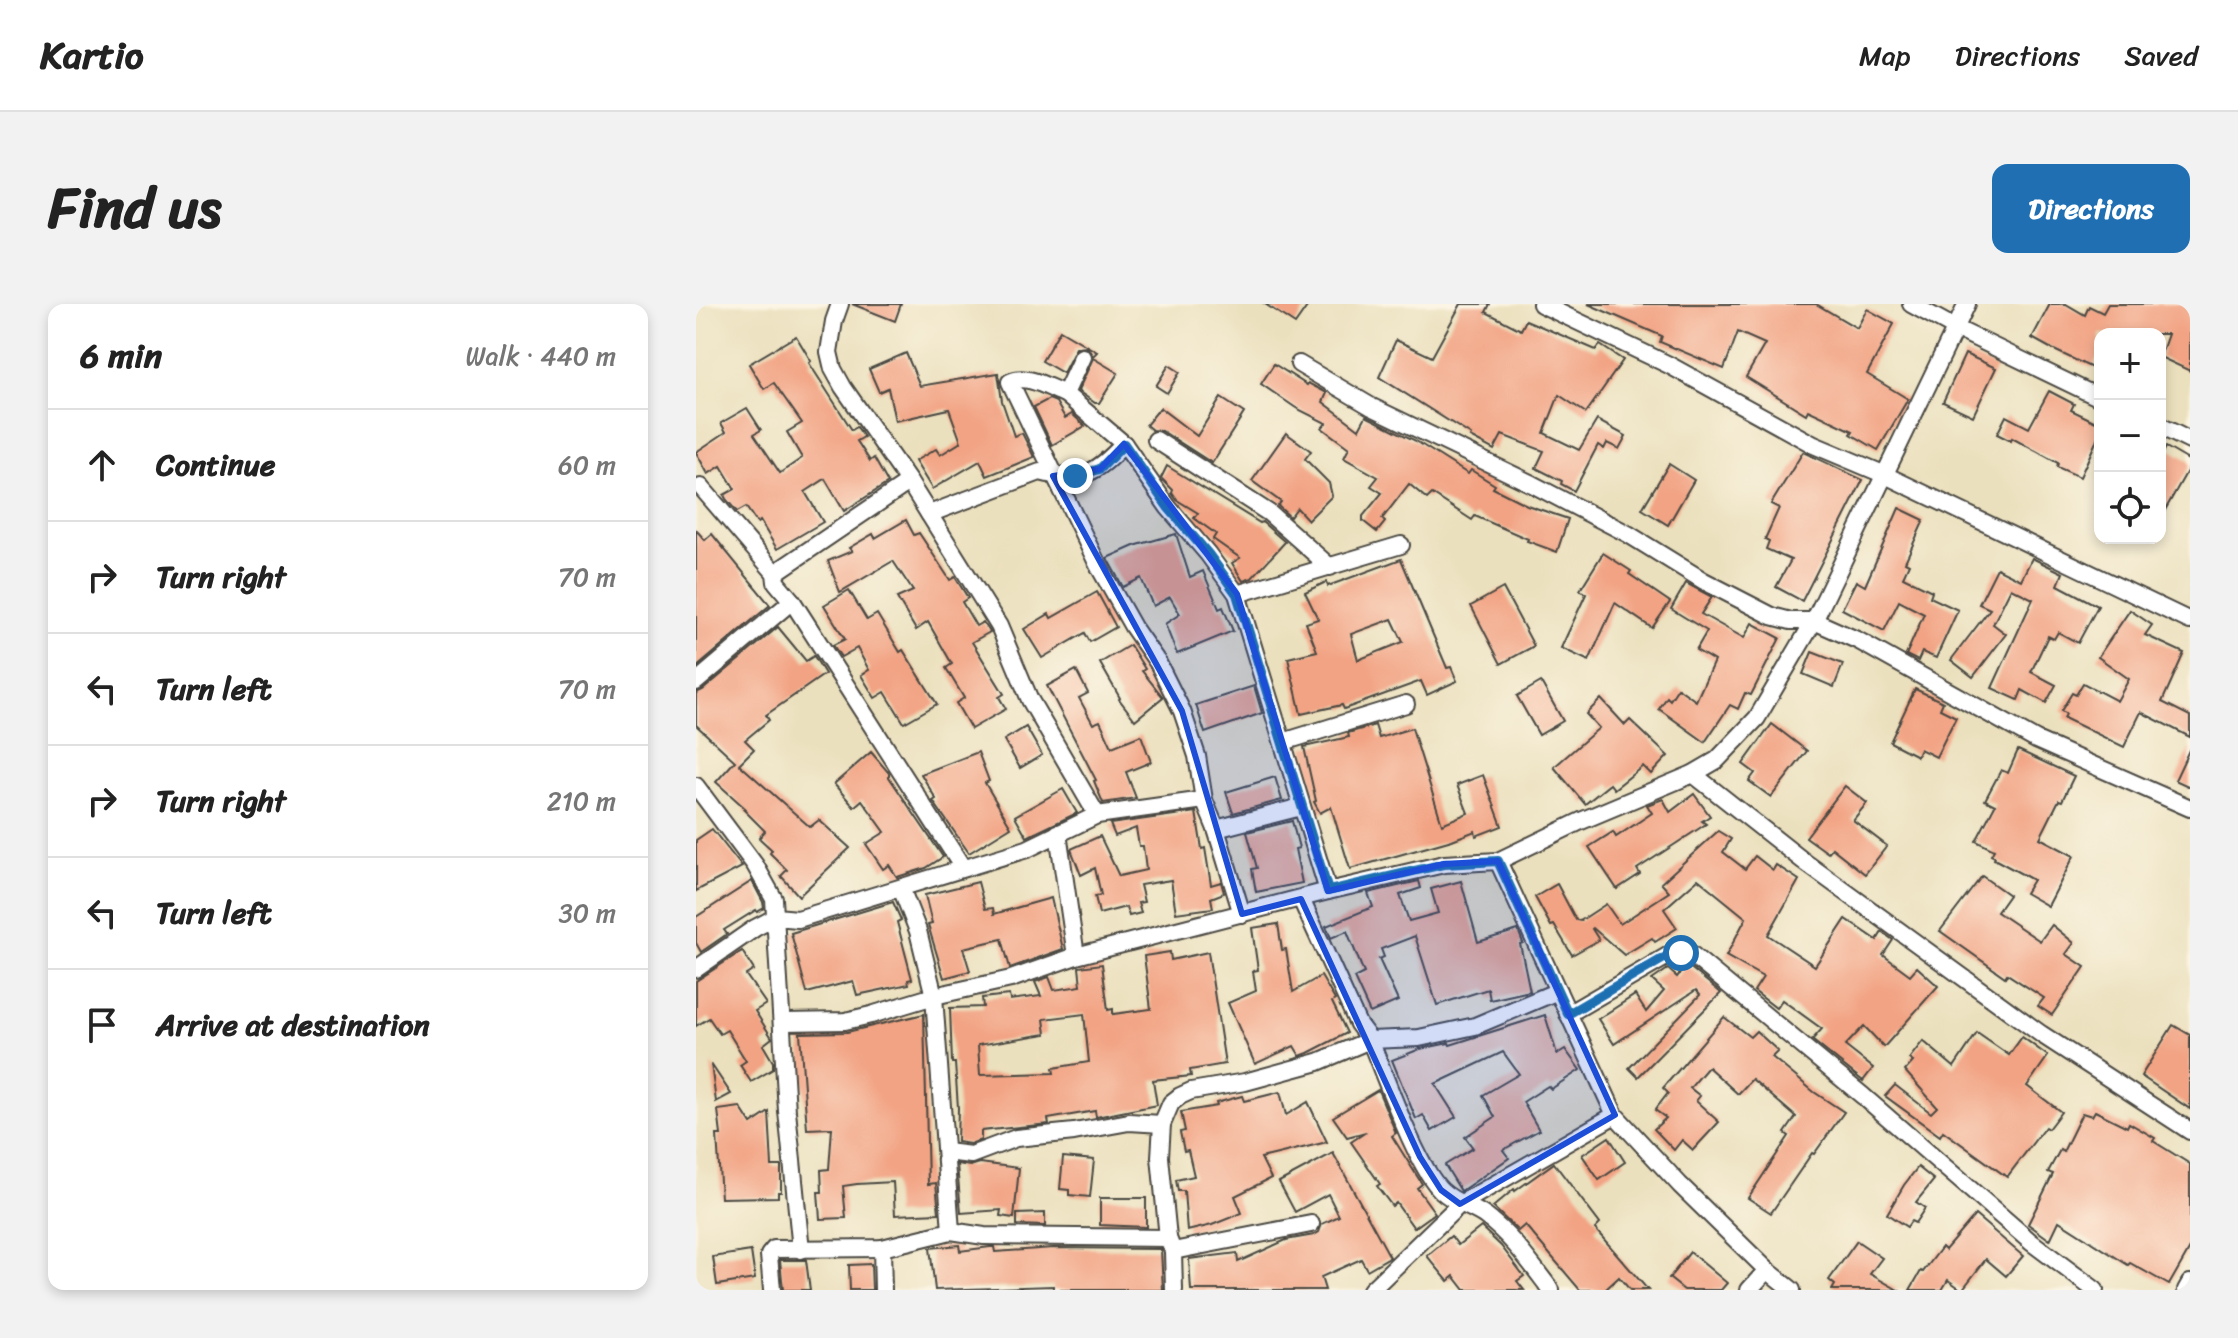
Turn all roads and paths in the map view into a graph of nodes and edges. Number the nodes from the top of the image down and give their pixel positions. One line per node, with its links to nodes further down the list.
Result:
1 (840, 304): 16 (street)
2 (1541, 304): 14 (street)
3 (1911, 304): 5 (street)
4 (1967, 304): 5 (street)
5 (1955, 328): 9 (street); 14 (street)
6 (1082, 357): 8 (street)
7 (1299, 364): 24 (street)
8 (1065, 394): 13 (street); 15 (street)
9 (2094, 395)
10 (2166, 429): 12 (street)
11 (1156, 440): 20 (street)
12 (2190, 441)
13 (1124, 444): 15 (street); 22 (street)
14 (1883, 474): 24 (street); 25 (street)
15 (1053, 476): 18 (street); 31 (street)
16 (909, 482): 18 (street); 21 (street)
17 (701, 487): 21 (street)
18 (929, 514): 34 (street)
19 (1401, 545): 20 (street)
20 (1330, 567): 22 (street)
21 (775, 573): 23 (street)
22 (1237, 594): 28 (street)
23 (792, 601): 26 (street); 38 (street)
24 (1814, 621): 29 (street); 33 (street)
25 (2190, 621)
26 (696, 682)
27 (1406, 704): 28 (street)
28 (1283, 742): 32 (street)
29 (1693, 774): 37 (street); 53 (street)
30 (696, 786): 43 (street)
31 (1204, 800): 34 (street); 35 (street)
32 (1301, 807): 35 (street); 40 (street)
33 (2190, 808)
34 (1097, 815): 36 (street)
35 (1216, 829): 42 (street)
36 (1058, 833): 38 (street); 44 (street)
37 (1498, 861): 40 (street); 46 (street)
38 (963, 868): 39 (street)
39 (901, 888): 43 (street); 47 (street)
40 (1328, 891): 41 (street)
41 (1301, 899): 42 (street); 50 (street)
42 (1242, 914): 44 (street)
43 (776, 917): 45 (street); 49 (street)
44 (1076, 956): 47 (street)
45 (696, 969)
46 (1558, 991): 48 (street); 50 (street)
47 (934, 996): 49 (street); 54 (street)
48 (1568, 1014): 51 (street); 70 (street)
49 (783, 1022): 60 (street)
50 (1370, 1040): 52 (street); 55 (street)
51 (1615, 1115): 55 (street); 61 (street)
52 (1162, 1124): 54 (street); 58 (street)
53 (2190, 1131)
54 (946, 1152): 57 (street)
55 (1460, 1204): 66 (street); 67 (street)
56 (1311, 1224): 58 (street)
57 (951, 1231): 58 (street); 59 (street)
58 (1171, 1244): 65 (street)
59 (882, 1248): 60 (street); 64 (street)
60 (801, 1250): 63 (street)
61 (1767, 1270): 68 (street); 69 (street)
62 (2190, 1283): 71 (street)
63 (772, 1290)
64 (883, 1290)
65 (1174, 1290)
66 (1371, 1290)
67 (1551, 1290)
68 (1749, 1290)
69 (1792, 1290)
70 (2094, 1290)
71 (2186, 1290)

